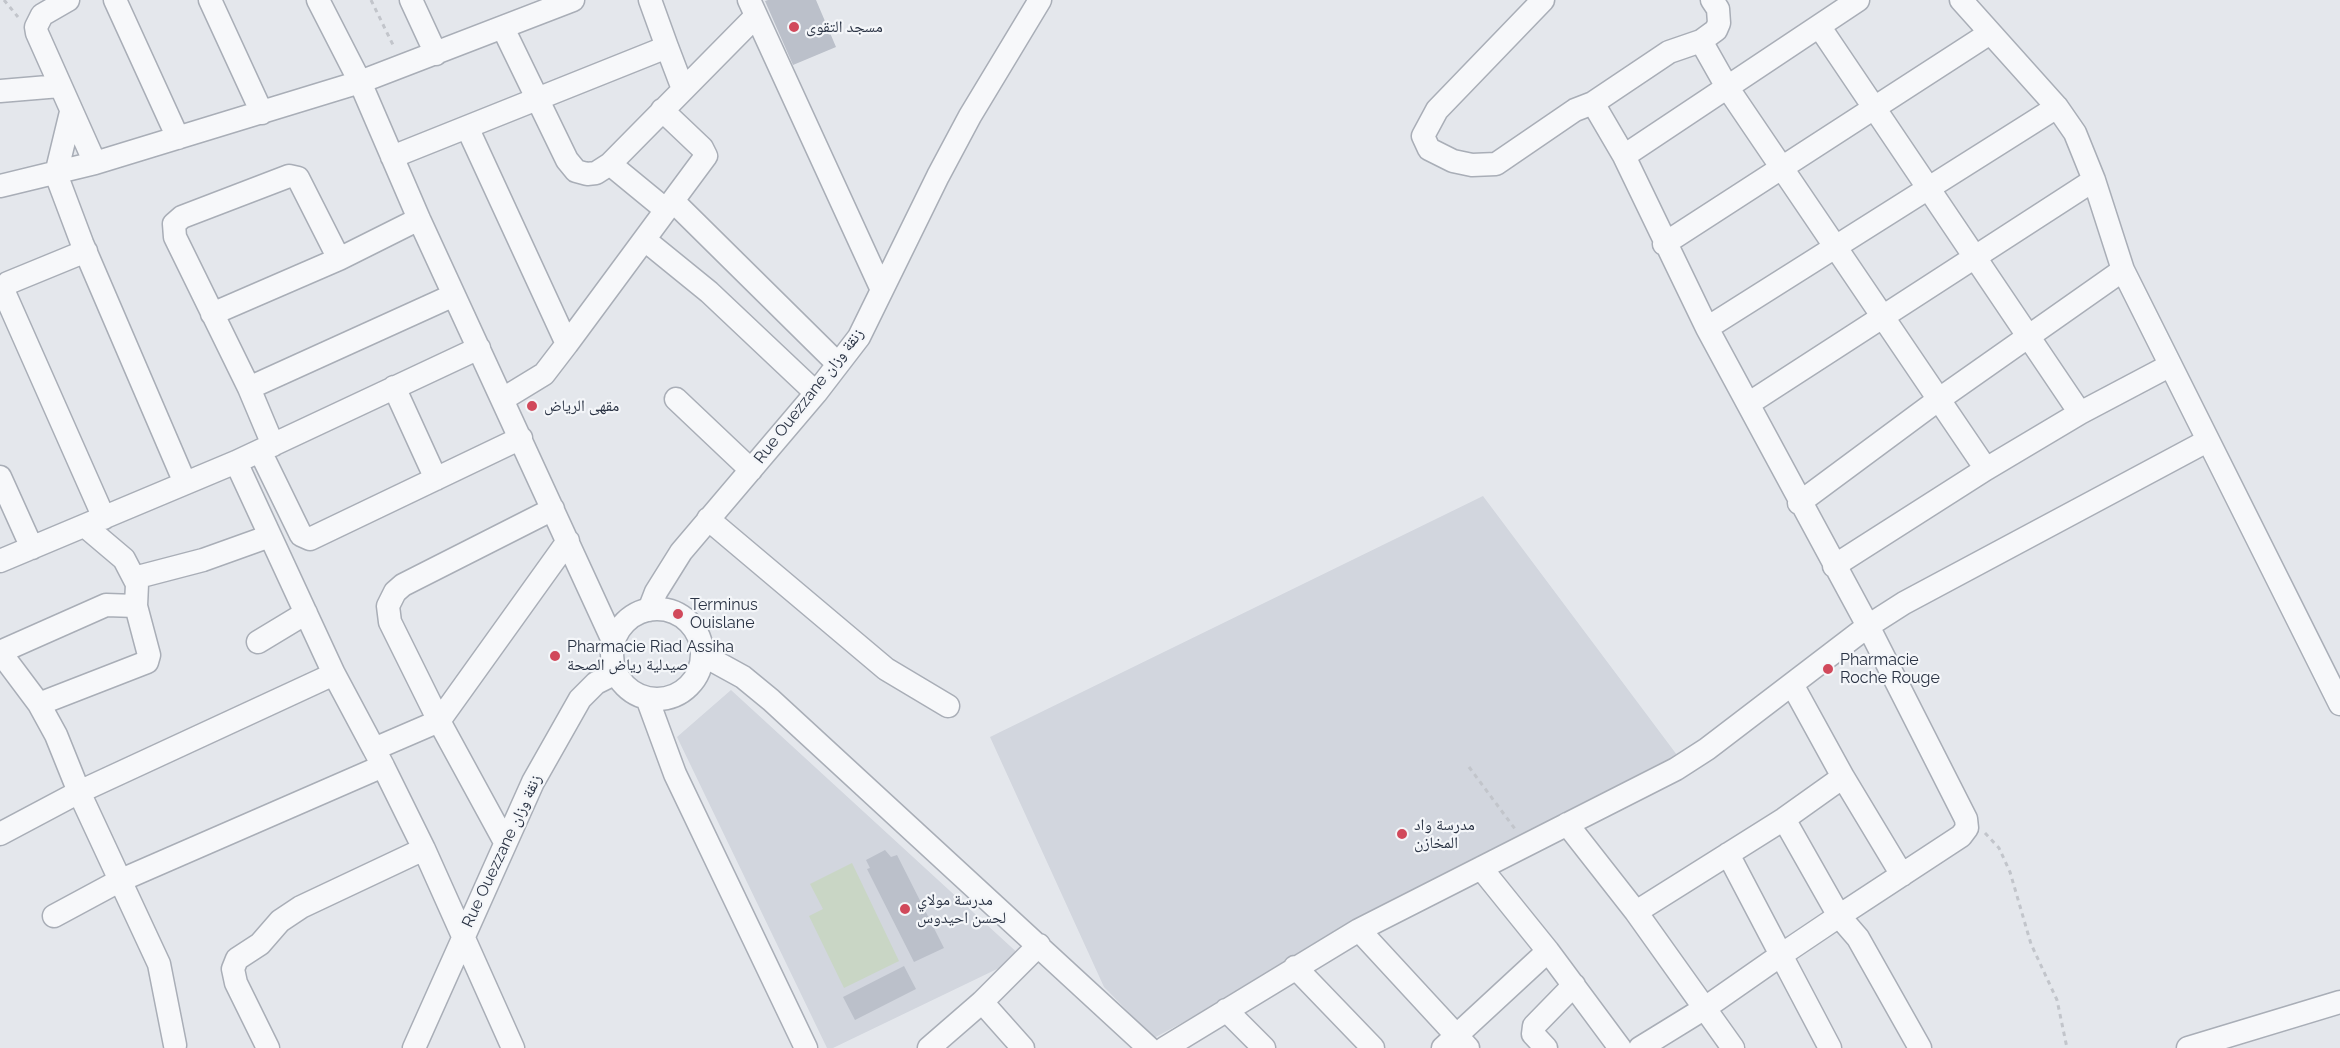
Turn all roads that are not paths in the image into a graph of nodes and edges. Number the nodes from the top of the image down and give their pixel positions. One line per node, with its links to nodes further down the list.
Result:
1 (115, 0): 33 (street)
2 (210, 0): 31 (street)
3 (318, 0): 20 (street)
4 (573, 0): 15 (street)
5 (650, 0): 18 (street)
6 (1040, 0): 52 (street, Rue Ouezzane زنقة وزان)
7 (1543, 0): 26 (street)
8 (1712, 0): 17 (street)
9 (1858, 0): 14 (street)
10 (1961, 0): 16 (street)
11 (64, 1): 21 (street)
12 (418, 2): 19 (street)
13 (752, 8): 23 (street); 52 (street)
14 (1819, 26): 22 (street); 28 (street)
15 (503, 28): 19 (street); 25 (street)
16 (1990, 33): 27 (street); 28 (street)
17 (1701, 41): 22 (street); 26 (street)
18 (667, 47): 23 (street); 25 (street)
19 (436, 54): 20 (street)
20 (360, 82): 31 (street); 35 (street)
21 (60, 86): 24 (street); 30 (street)
22 (1727, 87): 34 (street); 38 (street)
23 (683, 89): 29 (street)
24 (0, 91)
25 (537, 99): 32 (street); 37 (street)
26 (1593, 103): 34 (street)
27 (2057, 107): 40 (street); 42 (street)
28 (1873, 109): 38 (street); 42 (street)
29 (662, 110): 37 (street); 43 (street)
30 (71, 112): 36 (street); 39 (street)
31 (262, 113): 33 (street)
32 (467, 128): 35 (street); 58 (street)
33 (178, 138): 36 (street)
34 (1624, 156): 46 (street)
35 (392, 157): 44 (street)
36 (95, 163): 39 (street)
37 (610, 164): 43 (street)
38 (1782, 168): 46 (street); 47 (street)
39 (56, 174): 41 (street); 48 (street)
40 (2094, 180): 49 (street); 51 (street)
41 (0, 186)
42 (1928, 188): 47 (street); 49 (street)
43 (670, 206): 45 (street); 60 (street)
44 (419, 219): 50 (street); 53 (street)
45 (645, 240): 58 (street); 64 (street)
46 (1664, 244): 56 (street)
47 (1836, 247): 55 (street); 56 (street)
48 (86, 251): 78 (street); 82 (street)
49 (1974, 257): 55 (street); 57 (street)
50 (339, 259): 54 (street); 54 (street)
51 (2123, 270): 57 (street); 61 (street)
52 (882, 290): 60 (street, Rue Ouezzane زنقة وزان)
53 (454, 295): 59 (street); 63 (street)
54 (212, 314): 63 (street)
55 (1883, 316): 67 (street); 68 (street)
56 (1707, 328): 68 (street)
57 (2028, 335): 67 (street); 69 (street)
58 (567, 344): 65 (street)
59 (479, 348): 62 (street); 65 (street)
60 (838, 364): 64 (street, Rue Ouezzane زنقة وزان)
61 (2169, 366): 69 (street); 71 (street)
62 (394, 387): 72 (street); 77 (street)
63 (249, 388): 72 (street)
64 (816, 393): 75 (street, Rue Ouezzane زنقة وزان)
65 (503, 399): 70 (street)
66 (676, 399): 75 (street)
67 (1938, 400): 74 (street); 79 (street)
68 (1748, 404): 79 (street)
69 (2080, 413): 74 (street)
70 (521, 438): 77 (street); 80 (street)
71 (2207, 441): 92 (street); 102 (street)
72 (266, 448): 73 (street); 77 (street)
73 (236, 462): 78 (street); 83 (street)
74 (1986, 469): 87 (street)
75 (751, 470): 81 (street, Rue Ouezzane زنقة وزان)
76 (0, 477): 85 (street)
77 (436, 479)
78 (185, 483): 82 (street)
79 (1799, 503): 87 (street)
80 (553, 509): 84 (street); 104 (street)
81 (708, 519): 90 (street, Rue Ouezzane زنقة وزان); 103 (street)
82 (94, 522): 85 (street); 88 (street)
83 (270, 536): 88 (street); 91 (street)
84 (568, 541): 94 (street); 104 (street)
85 (32, 548): 86 (street)
86 (0, 561)
87 (1834, 566): 92 (street)
88 (134, 578): 89 (street)
89 (136, 606): 95 (street); 101 (street)
90 (649, 610): 94 (street); 96 (street)
91 (306, 613): 93 (street); 98 (street)
92 (1868, 626): 99 (street); 115 (street)
93 (258, 642)
94 (614, 643): 97 (street)
95 (0, 652): 101 (street)
96 (703, 655): 100 (street); 122 (street)
97 (616, 673): 100 (street); 111 (street, Rue Ouezzane زنقة وزان)
98 (334, 674): 105 (street); 107 (street)
99 (1793, 686): 106 (street); 109 (street)
100 (647, 698): 136 (street)
101 (39, 704): 107 (street)
102 (2340, 704)
103 (948, 706)
104 (439, 721): 105 (street); 111 (street)
105 (379, 757): 112 (street); 116 (street)
106 (1843, 777): 108 (street); 115 (street)
107 (79, 792): 110 (street); 116 (street)
108 (1784, 819): 113 (street); 119 (street)
109 (1567, 824): 114 (street); 117 (street)
110 (0, 834)
111 (505, 842): 121 (street, Rue Ouezzane زنقة وزان)
112 (424, 849): 121 (street); 133 (street)
113 (1728, 854): 117 (street); 124 (street)
114 (1481, 868): 120 (street); 123 (street)
115 (1902, 875): 119 (street)
116 (119, 881): 118 (street); 132 (street)
117 (1636, 912): 129 (street)
118 (54, 916)
119 (1839, 916): 124 (street); 148 (street)
120 (1359, 930): 125 (street); 131 (street)
121 (464, 935): 134 (street, Rue Ouezzane زنقة وزان); 135 (street)
122 (1039, 945): 127 (street); 139 (street)
123 (1548, 951): 126 (street); 131 (street)
124 (1780, 955): 129 (street); 147 (street)
125 (1295, 967): 130 (street); 142 (street)
126 (1574, 985): 143 (street); 144 (street)
127 (982, 1002): 137 (street); 138 (street)
128 (2340, 1002): 149 (street)
129 (1705, 1008): 145 (street); 146 (street)
130 (1226, 1010): 140 (street); 141 (street)
131 (1456, 1044)
132 (173, 1047)
133 (268, 1048)
134 (414, 1048)
135 (513, 1048)
136 (806, 1048)
137 (929, 1048)
138 (1023, 1048)
139 (1149, 1048)
140 (1165, 1048)
141 (1264, 1048)
142 (1373, 1048)
143 (1546, 1048)
144 (1620, 1048)
145 (1640, 1048)
146 (1733, 1048)
147 (1830, 1048)
148 (1920, 1048)
149 (2188, 1048)

